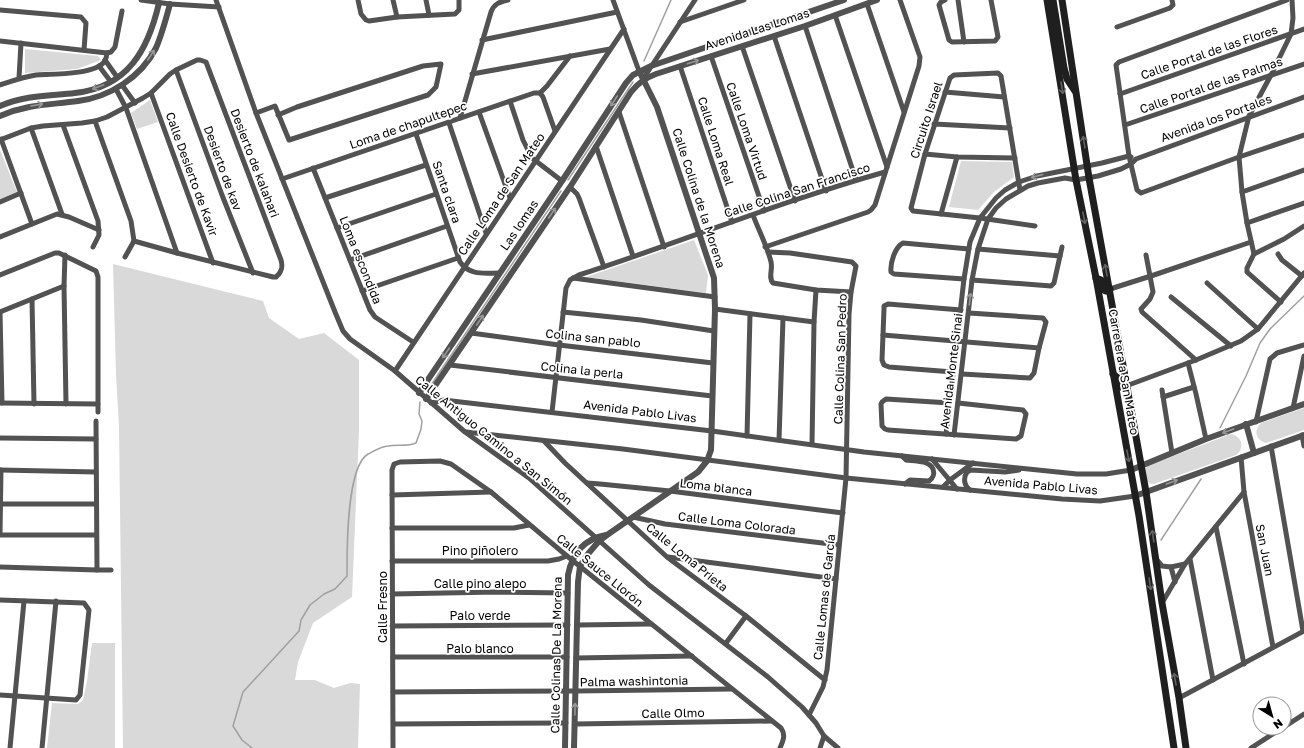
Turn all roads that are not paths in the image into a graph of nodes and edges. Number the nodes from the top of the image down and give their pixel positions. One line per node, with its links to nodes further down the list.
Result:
1 (141, 0): 23 (street)
2 (216, 0): 26 (street, Calle Antiguo Camino a San Simón)
3 (358, 0): 32 (street)
4 (393, 0): 32 (street)
5 (426, 0): 30 (street)
6 (459, 0): 30 (street)
7 (508, 0): 41 (street)
8 (613, 0): 29 (street, Calle Colina de la Morena)
9 (695, 0): 33 (street)
10 (744, 0): 33 (street)
11 (844, 0): 53 (street, Avenida Las Lomas)
12 (878, 0): 25 (street, Avenida Las Lomas)
13 (900, 0): 79 (street, Calle Colina San Francisco)
14 (945, 0): 42 (street)
15 (958, 0): 42 (street)
16 (991, 0): 42 (street)
17 (1047, 0): 108 (main road, Carretera a San Mateo, one-way to 108)
18 (1052, 0): 69 (main road)
19 (1062, 0): 69 (main road, Carretera a San Mateo)
20 (1172, 0): 35 (street)
21 (1287, 0): 70 (street)
22 (1292, 0): 38 (street)
23 (159, 3): 24 (street); 59 (street)
24 (170, 4): 26 (street); 64 (street, one-way to 24)
25 (867, 4): 31 (street, Avenida Las Lomas); 79 (street)
26 (219, 7): 80 (street, Calle Antiguo Camino a San Simón)
27 (0, 10): 46 (street)
28 (122, 11): 47 (street)
29 (617, 12): 36 (street, Calle Colina de la Morena); 41 (street)
30 (429, 15): 32 (street)
31 (835, 15): 34 (street, Avenida Las Lomas); 109 (street)
32 (396, 17)
33 (680, 22): 53 (street)
34 (805, 26): 39 (street, Avenida Las Lomas); 113 (street)
35 (1117, 27)
36 (624, 29): 45 (street, Calle Loma de San Mateo); 56 (street, Calle Colina de la Morena)
37 (1304, 29): 38 (street, Calle Portal de las Flores)
38 (1291, 34): 58 (street); 70 (street, Calle Portal de las Flores)
39 (774, 36): 44 (street, Avenida Las Lomas); 119 (street)
40 (0, 40): 43 (street)
41 (482, 40): 57 (street)
42 (964, 42)
43 (21, 43): 46 (street); 60 (street)
44 (742, 46): 49 (street, Avenida Las Lomas); 125 (street)
45 (610, 49): 48 (street); 92 (street, Calle Loma de San Mateo)
46 (84, 50): 47 (street)
47 (107, 53): 50 (street)
48 (570, 56): 57 (street); 66 (street)
49 (711, 56): 54 (street, Avenida Las Lomas, one-way to 49); 128 (street, Calle Loma Virtud)
50 (105, 60): 52 (street); 59 (street)
51 (1304, 64): 58 (street, Calle Portal de las Palmas)
52 (100, 66): 60 (street); 62 (street)
53 (651, 66): 56 (street, Avenida Las Lomas); 61 (street)
54 (680, 66): 61 (street, Avenida Las Lomas); 134 (street, Calle Loma Real)
55 (176, 70): 68 (street); 166 (street, Desierto de kav); 166 (street, Desierto de kalahari)
56 (639, 71): 61 (street, Calle Colina de la Morena); 115 (street, Las lomas, one-way to 115)
57 (472, 74): 84 (street)
58 (1271, 75): 83 (street); 89 (street, Calle Portal de las Palmas)
59 (117, 77): 62 (street); 64 (street)
60 (19, 78): 63 (street)
61 (643, 79): 78 (street, Las lomas); 143 (street, Calle Colina de la Morena)
62 (110, 82): 65 (street); 75 (street, one-way to 75)
63 (0, 85)
64 (122, 85): 65 (street); 74 (street)
65 (116, 89): 76 (street); 82 (street, one-way to 65)
66 (540, 92): 73 (street, Loma de chapultepec); 92 (street)
67 (945, 92): 71 (street); 71 (street, Circuito Israel); 87 (street, Circuito Israel)
68 (151, 93): 74 (street); 163 (street, Calle Desierto de Kavir)
69 (1077, 94): 106 (main road, Carretera a San Mateo, one-way to 69)
70 (1120, 94): 89 (street)
71 (1004, 97): 91 (street, Circuito Israel)
72 (1304, 97): 83 (street, Avenida los Portales)
73 (510, 101): 77 (street, Loma de chapultepec); 103 (street)
74 (135, 103): 76 (street)
75 (0, 106)
76 (126, 108): 85 (street); 153 (street)
77 (479, 112): 84 (street, Loma de chapultepec); 124 (street)
78 (619, 112): 96 (street, Las lomas); 147 (street)
79 (904, 112): 109 (street, Calle Colina San Francisco)
80 (256, 113): 81 (street); 112 (street, Calle Antiguo Camino a San Simón)
81 (278, 115): 81 (street)
82 (0, 116)
83 (1249, 116): 100 (street); 102 (street, Avenida los Portales)
84 (460, 118): 86 (street, Loma de chapultepec)
85 (95, 121): 88 (street); 145 (street)
86 (449, 122): 93 (street, Loma de chapultepec); 142 (street)
87 (934, 124): 91 (street); 97 (street, Circuito Israel)
88 (63, 125): 90 (street); 141 (street)
89 (1125, 125): 98 (street)
90 (31, 128): 95 (street); 129 (street)
91 (1010, 128): 101 (street, Circuito Israel)
92 (555, 131): 103 (street, Calle Loma de San Mateo)
93 (416, 134): 105 (street, Santa clara); 107 (street, Loma de chapultepec)
94 (1304, 135): 100 (street)
95 (0, 139): 121 (street)
96 (596, 146): 117 (street, Las lomas); 158 (street)
97 (924, 154): 99 (street); 130 (street, Circuito Israel)
98 (1129, 156): 102 (street); 104 (street); 106 (street)
99 (957, 157): 101 (street); 130 (street)
100 (1239, 157): 104 (street); 120 (street)
101 (1015, 158): 116 (street, Circuito Israel)
102 (1136, 159): 104 (street)
103 (535, 162): 115 (street); 124 (street, Calle Loma de San Mateo)
104 (1131, 164): 111 (street)
105 (426, 165): 122 (street, Santa clara); 123 (street)
106 (1088, 166): 108 (street); 111 (main road, Carretera a San Mateo)
107 (313, 168): 112 (street, Loma de chapultepec); 123 (street, Loma escondida)
108 (1075, 168): 114 (main road, Carretera a San Mateo); 116 (street, Avenida Monte Sinai, one-way to 116)
109 (886, 170): 113 (street, Calle Colina San Francisco); 151 (street, Calle Colina San Francisco)
110 (1304, 170): 120 (street)
111 (1089, 178): 114 (street); 177 (main road, Carretera a San Mateo, one-way to 111)
112 (282, 179): 209 (street, Calle Antiguo Camino a San Simón)
113 (856, 180): 119 (street, Calle Colina San Francisco)
114 (1076, 180): 118 (street, Avenida Monte Sinai); 172 (main road, Carretera a San Mateo, one-way to 172)
115 (562, 181): 167 (street, Las lomas)
116 (1019, 182): 118 (street, Circuito Israel); 132 (street, Avenida Monte Sinai)
117 (570, 187): 165 (street); 195 (street, Las lomas, one-way to 117)
118 (1020, 190): 133 (street, Avenida Monte Sinai)
119 (826, 191): 125 (street, Calle Colina San Francisco)
120 (1242, 192): 135 (street)
121 (21, 194): 126 (street); 136 (street)
122 (436, 194): 137 (street, Santa clara); 140 (street)
123 (325, 198): 140 (street, Loma escondida)
124 (510, 198): 142 (street, Calle Loma de San Mateo)
125 (795, 201): 128 (street, Calle Colina San Francisco)
126 (0, 202)
127 (1304, 203): 135 (street)
128 (764, 211): 131 (street, Calle Colina San Francisco)
129 (62, 214): 136 (street); 141 (street)
130 (941, 214): 132 (street, Circuito Israel)
131 (753, 215): 134 (street, Calle Colina San Francisco); 151 (street)
132 (980, 218): 133 (street, Circuito Israel); 150 (street, Avenida Monte Sinai)
133 (988, 219): 138 (street, Circuito Israel); 152 (street, Avenida Monte Sinai)
134 (732, 222): 143 (street, Calle Colina San Francisco)
135 (1247, 223): 146 (street)
136 (32, 224): 144 (street)
137 (447, 226): 161 (street, Santa clara); 162 (street)
138 (1034, 226)
139 (1304, 226): 154 (street)
140 (337, 228): 162 (street, Loma escondida)
141 (99, 230): 149 (street)
142 (486, 233): 164 (street, Calle Loma de San Mateo)
143 (699, 234): 147 (street, Calle Colina San Francisco); 181 (street, Calle Colina de la Morena)
144 (0, 237)
145 (134, 241): 153 (street); 160 (street)
146 (1251, 242): 154 (street); 170 (street)
147 (664, 247): 158 (street, Calle Colina San Francisco)
148 (1062, 247): 159 (street)
149 (93, 248)
150 (969, 248): 173 (street, Avenida Monte Sinai); 173 (street)
151 (766, 249): 178 (street); 180 (street, Calle Colina San Pedro)
152 (978, 249): 159 (street); 174 (street, Avenida Monte Sinai)
153 (177, 253): 163 (street)
154 (1254, 254): 184 (street)
155 (1278, 254): 169 (street)
156 (65, 255): 168 (street); 176 (street); 225 (street)
157 (1146, 255): 170 (street)
158 (634, 256): 165 (street, Calle Colina San Francisco)
159 (1060, 256): 174 (street)
160 (125, 257)
161 (458, 258): 164 (street, Santa clara); 179 (street)
162 (350, 260): 179 (street, Loma escondida)
163 (213, 263): 166 (street)
164 (464, 267): 167 (street); 197 (street, Calle Loma de San Mateo)
165 (604, 267): 171 (street, Calle Colina San Francisco)
166 (253, 273)
167 (500, 273): 217 (street, Las lomas, one-way to 217)
168 (0, 275)
169 (1303, 275): 184 (street)
170 (1151, 276): 177 (street); 205 (street)
171 (573, 278): 181 (street); 188 (street)
172 (1096, 278): 177 (main road); 212 (main road, Carretera a San Mateo)
173 (964, 279): 186 (street, Avenida Monte Sinai)
174 (972, 280): 189 (street, Avenida Monte Sinai, one-way to 174)
175 (1207, 283): 193 (street)
176 (64, 286): 183 (street); 224 (street)
177 (1110, 289): 214 (main road, Carretera a San Mateo)
178 (816, 290): 180 (street); 192 (street)
179 (362, 291): 197 (street, Loma escondida)
180 (851, 292): 248 (street, Calle Colina San Pedro)
181 (715, 297): 185 (street, Calle Colina de la Morena)
182 (1170, 297): 202 (street)
183 (32, 299): 187 (street); 223 (street)
184 (1281, 302): 193 (street)
185 (715, 310): 190 (street); 194 (street, Calle Colina de la Morena)
186 (961, 310): 196 (street); 198 (street, Avenida Monte Sinai)
187 (0, 312): 221 (street)
188 (563, 312): 194 (street); 200 (street)
189 (969, 313): 199 (street, Avenida Monte Sinai); 203 (street)
190 (750, 314): 191 (street); 239 (street)
191 (782, 318): 192 (street); 243 (street)
192 (814, 322): 245 (street)
193 (1258, 329): 202 (street)
194 (714, 331): 206 (street, Calle Colina de la Morena)
195 (471, 333): 200 (street, Colina san pablo); 208 (street, Las lomas)
196 (883, 335): 198 (street); 210 (street)
197 (413, 342): 209 (street, Calle Loma de San Mateo)
198 (957, 342): 199 (street); 210 (street, Avenida Monte Sinai)
199 (966, 342): 203 (street); 211 (street, Avenida Monte Sinai)
200 (559, 345): 206 (street, Colina san pablo); 213 (street)
201 (1304, 345): 232 (street)
202 (1231, 346): 205 (street)
203 (1039, 348): 211 (street)
204 (1304, 356): 228 (street)
205 (1196, 360): 207 (street)
206 (713, 363): 218 (street, Calle Colina de la Morena)
207 (1188, 363): 214 (street); 215 (street)
208 (450, 365): 213 (street, Colina la perla); 220 (street, Las lomas)
209 (395, 371): 217 (street, Calle Antiguo Camino a San Simón)
210 (953, 372): 226 (street, Avenida Monte Sinai)
211 (962, 374): 222 (street, Avenida Monte Sinai)
212 (1113, 374): 214 (main road); 260 (main road, Carretera a San Mateo, one-way to 260)
213 (555, 377): 218 (street, Colina la perla); 230 (street)
214 (1126, 386): 257 (main road, Carretera a San Mateo)
215 (1194, 387): 219 (street); 242 (street)
216 (1162, 390): 219 (street)
217 (420, 393): 220 (street, Calle Antiguo Camino a San Simón)
218 (712, 396): 234 (street, Calle Colina de la Morena)
219 (1163, 397): 250 (street)
220 (429, 401): 230 (street, Avenida Pablo Livas); 235 (street, Calle Antiguo Camino a San Simón)
221 (1, 403): 223 (street)
222 (958, 403): 237 (street, Avenida Monte Sinai); 237 (street)
223 (34, 404): 224 (street)
224 (66, 404): 225 (street)
225 (98, 404): 229 (street)
226 (950, 404): 236 (street, Avenida Monte Sinai); 236 (street)
227 (1304, 404): 228 (street, Avenida Pablo Livas)
228 (1294, 408): 232 (street, Avenida Pablo Livas)
229 (98, 412)
230 (552, 412): 234 (street, Avenida Pablo Livas)
231 (96, 421): 241 (street)
232 (1256, 422): 233 (street, Avenida Pablo Livas)
233 (1246, 424): 242 (street, Avenida Pablo Livas, one-way to 242); 249 (street)
234 (712, 431): 239 (street, Avenida Pablo Livas); 254 (street, Calle Colina de la Morena)
235 (465, 432): 244 (street); 285 (street, Calle Antiguo Camino a San Simón)
236 (946, 434): 237 (street, Avenida Monte Sinai)
237 (954, 435)
238 (1303, 435): 246 (street, Avenida Pablo Livas); 247 (street)
239 (747, 436): 243 (street, Avenida Pablo Livas)
240 (0, 438): 241 (street)
241 (96, 439): 261 (street)
242 (1206, 439): 250 (street, Avenida Pablo Livas)
243 (780, 440): 245 (street, Avenida Pablo Livas)
244 (544, 441): 254 (street); 264 (street, Calle Loma Prieta)
245 (812, 444): 248 (street, Avenida Pablo Livas)
246 (1271, 446): 249 (street, Avenida Pablo Livas); 311 (street)
247 (1304, 446)
248 (847, 450): 251 (street, Avenida Pablo Livas); 262 (street, Calle Colina San Pedro)
249 (1254, 452): 252 (street, Avenida Pablo Livas)
250 (1172, 453): 257 (street, Avenida Pablo Livas)
251 (902, 456): 253 (street, Avenida Pablo Livas); 265 (street)
252 (1241, 457): 271 (street, Avenida Pablo Livas, one-way to 252); 272 (street, San Juan)
253 (932, 459): 255 (street, Avenida Pablo Livas); 263 (street)
254 (707, 460): 262 (street); 269 (street, Calle Colinas De La Morena)
255 (973, 463): 258 (street, Avenida Pablo Livas); 263 (street)
256 (392, 466): 270 (street, Calle Sauce Llorón); 273 (street, Calle Fresno)
257 (1141, 466): 260 (street, Avenida Pablo Livas); 271 (main road, Carretera a San Mateo)
258 (1028, 469): 260 (street, Avenida Pablo Livas); 268 (street)
259 (0, 470): 261 (street); 275 (street)
260 (1131, 470): 274 (main road, Carretera a San Mateo)
261 (96, 472): 276 (street)
262 (846, 478): 265 (street, Avenida Pablo Livas); 277 (street, Calle Lomas de García)
263 (950, 480): 266 (street); 267 (street)
264 (588, 483): 269 (street, Loma blanca); 279 (street, Calle Loma Prieta)
265 (905, 484): 266 (street, Avenida Pablo Livas)
266 (942, 487): 267 (street, Avenida Pablo Livas)
267 (957, 489): 268 (street, Avenida Pablo Livas)
268 (970, 490): 274 (street, Avenida Pablo Livas)
269 (670, 491): 277 (street, Loma blanca); 278 (street, Calle Colinas De La Morena)
270 (491, 492): 273 (street); 280 (street, Calle Sauce Llorón)
271 (1146, 492): 274 (street, Avenida Pablo Livas); 289 (main road, Carretera a San Mateo, one-way to 271)
272 (1244, 492): 281 (street); 313 (street, San Juan)
273 (392, 495): 282 (street, Calle Fresno)
274 (1135, 496): 319 (main road, Carretera a San Mateo, one-way to 319)
275 (0, 504): 276 (street); 283 (street)
276 (96, 504): 284 (street)
277 (842, 513): 286 (street, Calle Lomas de García)
278 (633, 517): 279 (street, Calle Colinas De La Morena); 286 (street, Calle Loma Colorada)
279 (627, 521): 285 (street, Calle Colinas De La Morena); 287 (street, Calle Loma Prieta)
280 (529, 525): 282 (street); 288 (street, Calle Sauce Llorón)
281 (1216, 527): 290 (street); 318 (street)
282 (392, 528): 291 (street, Calle Fresno)
283 (0, 534): 284 (street)
284 (96, 535): 296 (street)
285 (597, 539): 288 (street, Calle Colinas De La Morena); 293 (street, Calle Colinas De La Morena); 312 (street, Calle Antiguo Camino a San Simón)
286 (839, 545): 298 (street, Calle Lomas de García)
287 (667, 557): 298 (street); 306 (street, Calle Loma Prieta)
288 (570, 558): 291 (street, Pino piñolero); 293 (street, Calle Sauce Llorón); 300 (street, Calle Colinas De La Morena)
289 (1156, 558): 295 (street); 305 (main road, Carretera a San Mateo)
290 (1190, 559): 292 (street); 321 (street)
291 (392, 561): 301 (street, Calle Fresno)
292 (1185, 564): 295 (street); 299 (street)
293 (580, 566): 307 (street, Calle Sauce Llorón); 309 (street, Calle Colinas De La Morena)
294 (0, 567): 296 (street)
295 (1171, 567): 299 (street)
296 (96, 570): 297 (street)
297 (111, 570)
298 (836, 579): 320 (street, Calle Lomas de García)
299 (1175, 582): 305 (street)
300 (568, 593): 301 (street, Calle pino alepo); 308 (street, Calle Colinas De La Morena)
301 (392, 594): 310 (street, Calle Fresno)
302 (0, 600): 303 (street)
303 (24, 601): 304 (street); 327 (street)
304 (56, 601): 328 (street); 328 (street)
305 (1162, 603): 329 (main road, Carretera a San Mateo, one-way to 305)
306 (746, 616): 312 (street); 320 (street, Calle Loma Prieta)
307 (651, 624): 309 (street); 314 (street, Calle Sauce Llorón)
308 (568, 625): 310 (street, Palo verde); 316 (street, Calle Colinas De La Morena)
309 (578, 625): 317 (street, Calle Colinas De La Morena)
310 (392, 626): 315 (street, Calle Fresno)
311 (1304, 631): 313 (street)
312 (726, 644): 331 (street, Calle Antiguo Camino a San Simón)
313 (1273, 647): 318 (street)
314 (692, 656): 317 (street); 322 (street, Calle Sauce Llorón)
315 (393, 657): 316 (street, Palo blanco); 325 (street, Calle Fresno)
316 (567, 657): 323 (street, Calle Colinas De La Morena)
317 (576, 658): 324 (street, Calle Colinas De La Morena)
318 (1244, 664): 321 (street)
319 (1164, 674): 329 (main road); 339 (main road, Carretera a San Mateo)
320 (825, 680): 331 (street, Calle Lomas de García)
321 (1213, 680): 329 (street)
322 (732, 689): 324 (street, Palma washintonia); 332 (street, Calle Sauce Llorón)
323 (567, 691): 324 (street, Palma washintonia); 325 (street, Palma washintonia); 334 (street, Calle Colinas De La Morena)
324 (576, 691): 336 (street, Calle Colinas De La Morena, one-way to 324)
325 (393, 692): 335 (street, Calle Fresno)
326 (0, 695): 327 (street)
327 (14, 696): 328 (street); 340 (street)
328 (47, 698): 341 (street)
329 (1179, 698): 339 (main road); 348 (main road, Carretera a San Mateo)
330 (1304, 714): 333 (street)
331 (809, 715): 337 (street, Calle Antiguo Camino a San Simón)
332 (772, 721): 336 (street, Calle Olmo); 345 (street, Calle Sauce Llorón)
333 (1292, 722)
334 (566, 723): 335 (street); 343 (street, Calle Colinas De La Morena)
335 (394, 724): 342 (street, Calle Fresno)
336 (575, 724): 344 (street, Calle Colinas De La Morena)
337 (824, 736): 346 (street); 347 (street, Calle Antiguo Camino a San Simón)
338 (1270, 736): 349 (street)
339 (1174, 746)
340 (10, 748)
341 (42, 748)
342 (394, 748)
343 (565, 748)
344 (574, 748)
345 (780, 748)
346 (820, 748)
347 (838, 748)
348 (1186, 748)
349 (1251, 748)

